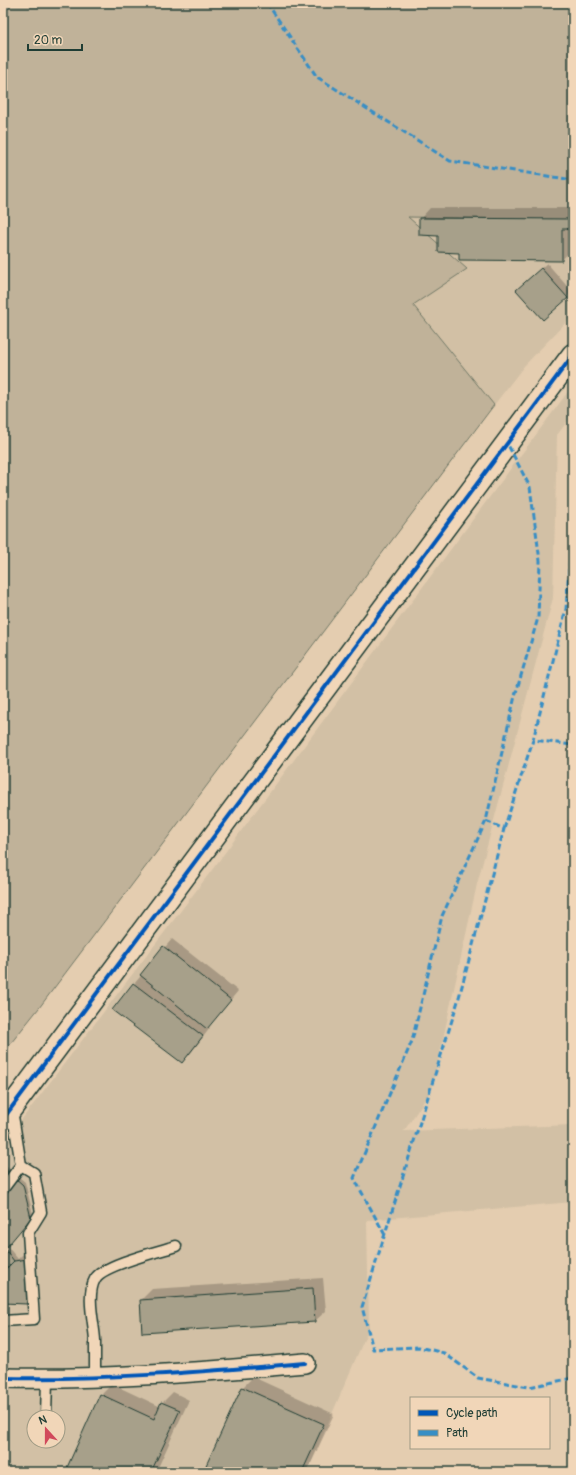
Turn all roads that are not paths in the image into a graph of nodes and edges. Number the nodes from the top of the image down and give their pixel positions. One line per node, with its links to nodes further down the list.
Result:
1 (573, 355): 2 (main road)
2 (7, 1114): 3 (lane)
3 (21, 1166): 4 (lane); 6 (lane)
4 (3, 1189)
5 (176, 1246): 8 (lane)
6 (3, 1321)
7 (305, 1363): 8 (street)
8 (95, 1377): 10 (street)
9 (3, 1378): 10 (street)
10 (47, 1379): 11 (lane)
11 (46, 1409)

